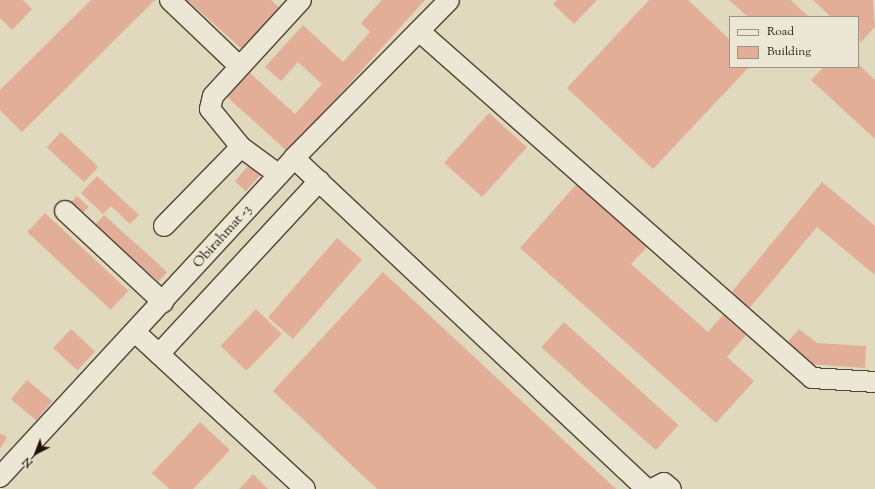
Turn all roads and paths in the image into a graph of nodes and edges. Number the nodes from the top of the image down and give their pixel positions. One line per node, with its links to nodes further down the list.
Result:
1 (170, 0): 5 (street)
2 (301, 0): 5 (street)
3 (449, 0): 4 (street, Obirahmat -3)
4 (419, 31): 7 (street, Obirahmat -3); 15 (street)
5 (239, 66): 6 (street)
6 (240, 147): 8 (street); 11 (street)
7 (294, 158): 8 (street, Obirahmat -3); 9 (street)
8 (279, 175): 12 (street, Obirahmat -3)
9 (320, 181): 14 (street); 18 (street)
10 (64, 211): 12 (street)
11 (164, 226)
12 (163, 302): 13 (street, Obirahmat -3)
13 (135, 332): 14 (street); 16 (street, Obirahmat -3)
14 (159, 354): 17 (street)
15 (875, 382)
16 (2, 472)
17 (306, 489)
18 (646, 489)
19 (652, 489): 20 (street)
20 (672, 489)

